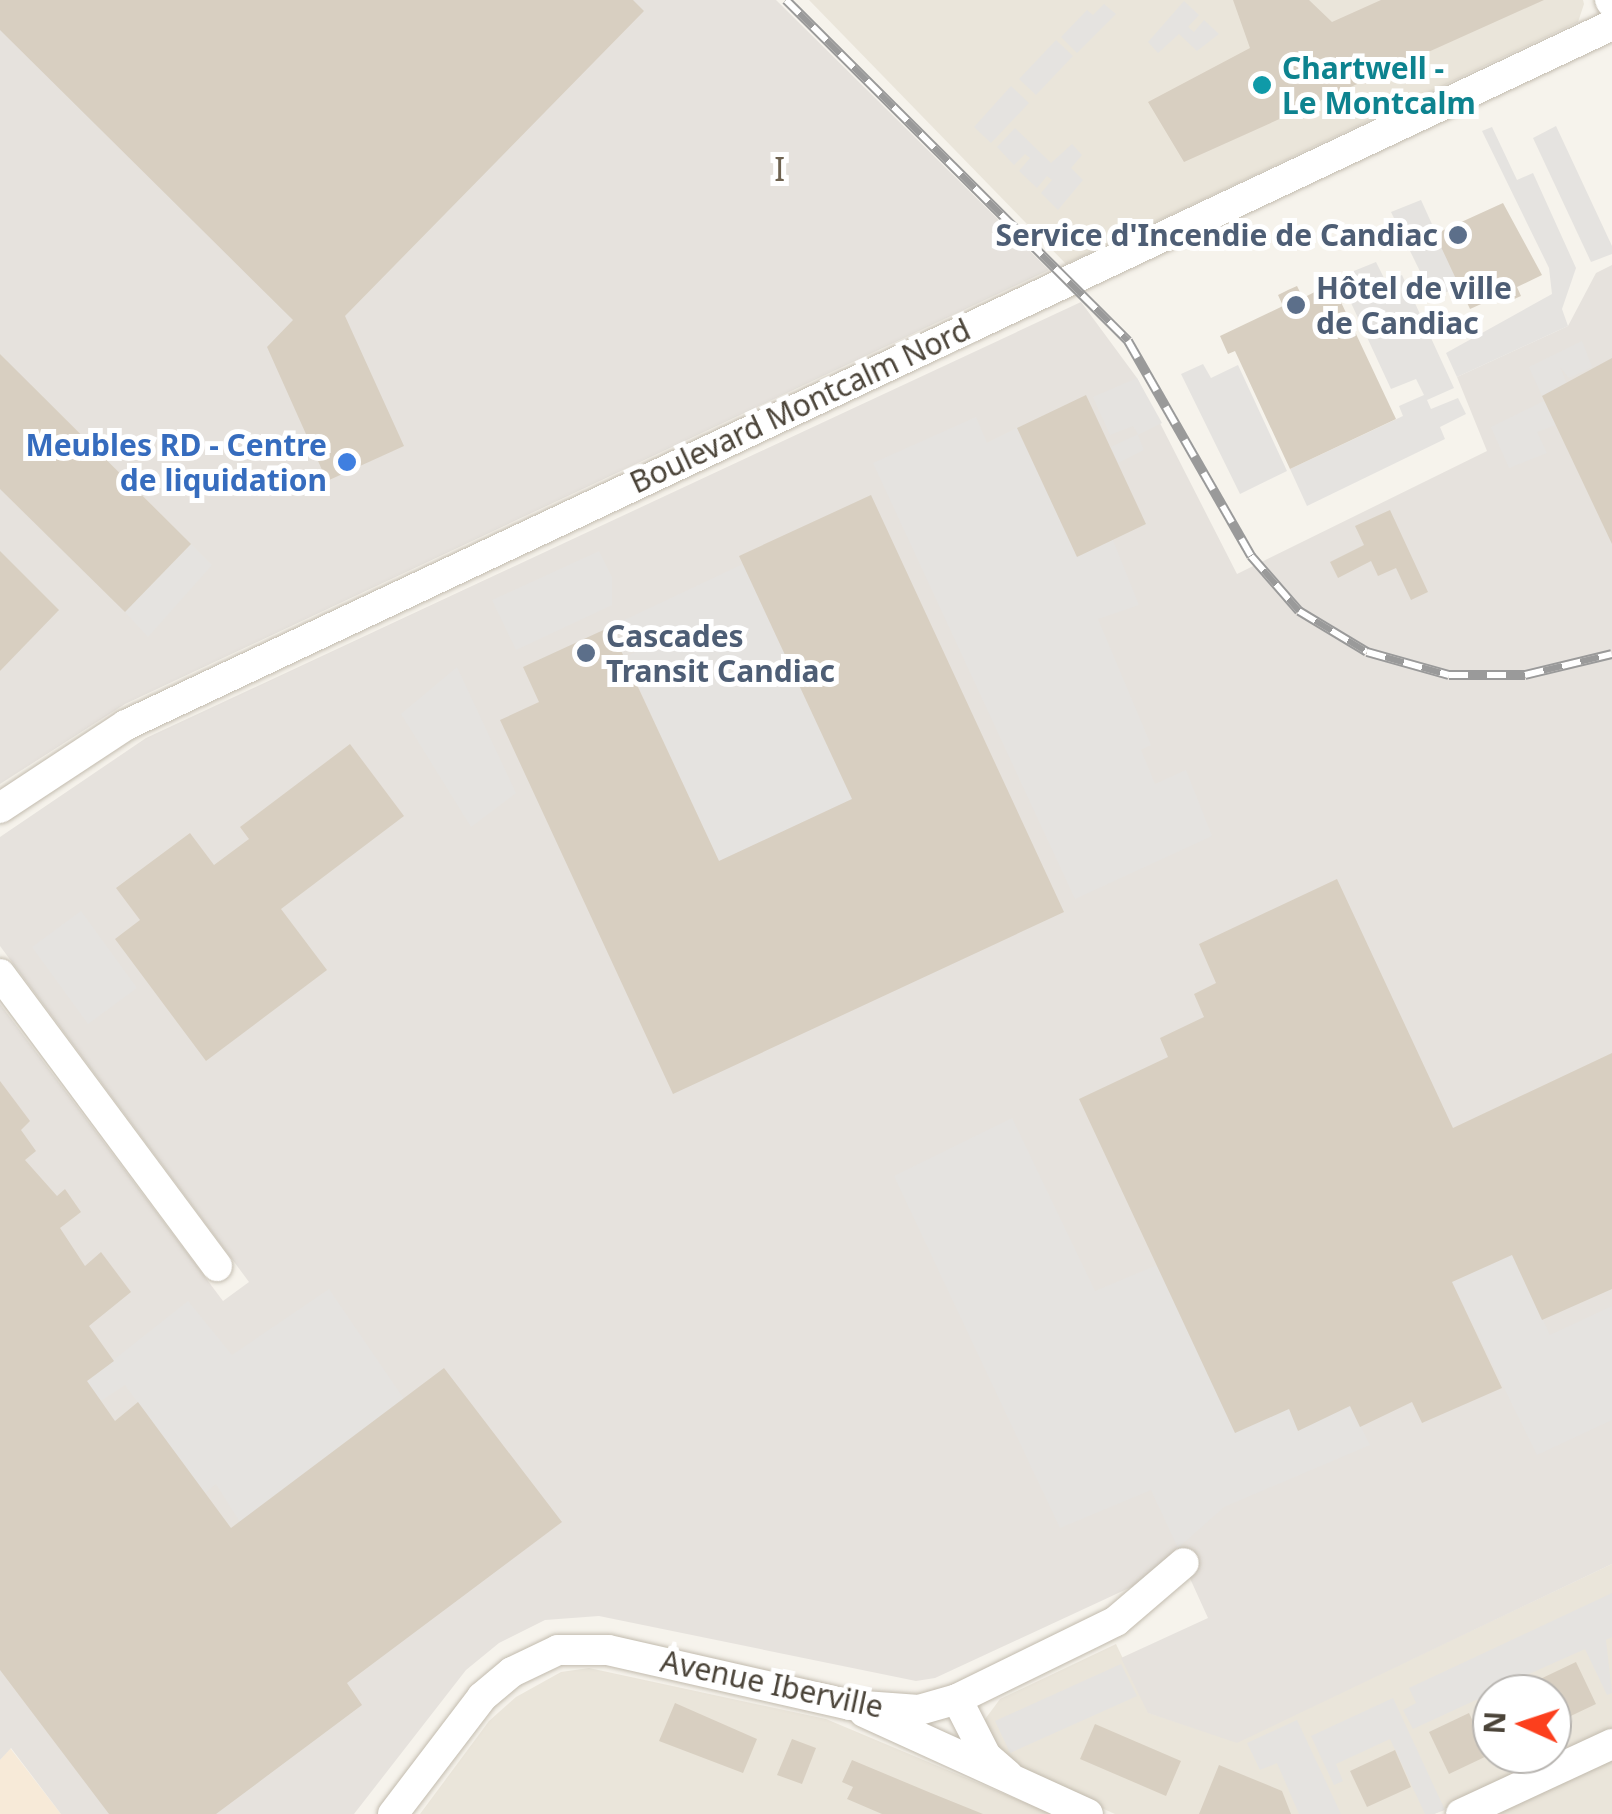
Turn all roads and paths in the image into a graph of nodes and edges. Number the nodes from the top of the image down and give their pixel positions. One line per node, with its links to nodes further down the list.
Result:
1 (1612, 25): 2 (street, Boulevard Montcalm Nord)
2 (0, 808)
3 (0, 974): 4 (street)
4 (217, 1266)
5 (1184, 1563): 6 (street, Avenue Iberville)
6 (958, 1699): 7 (street, Avenue Iberville); 9 (street)
7 (850, 1705): 9 (street); 10 (street, Avenue Iberville)
8 (1612, 1744): 12 (street)
9 (1018, 1783): 11 (street)
10 (393, 1814)
11 (1088, 1814)
12 (1461, 1814)

